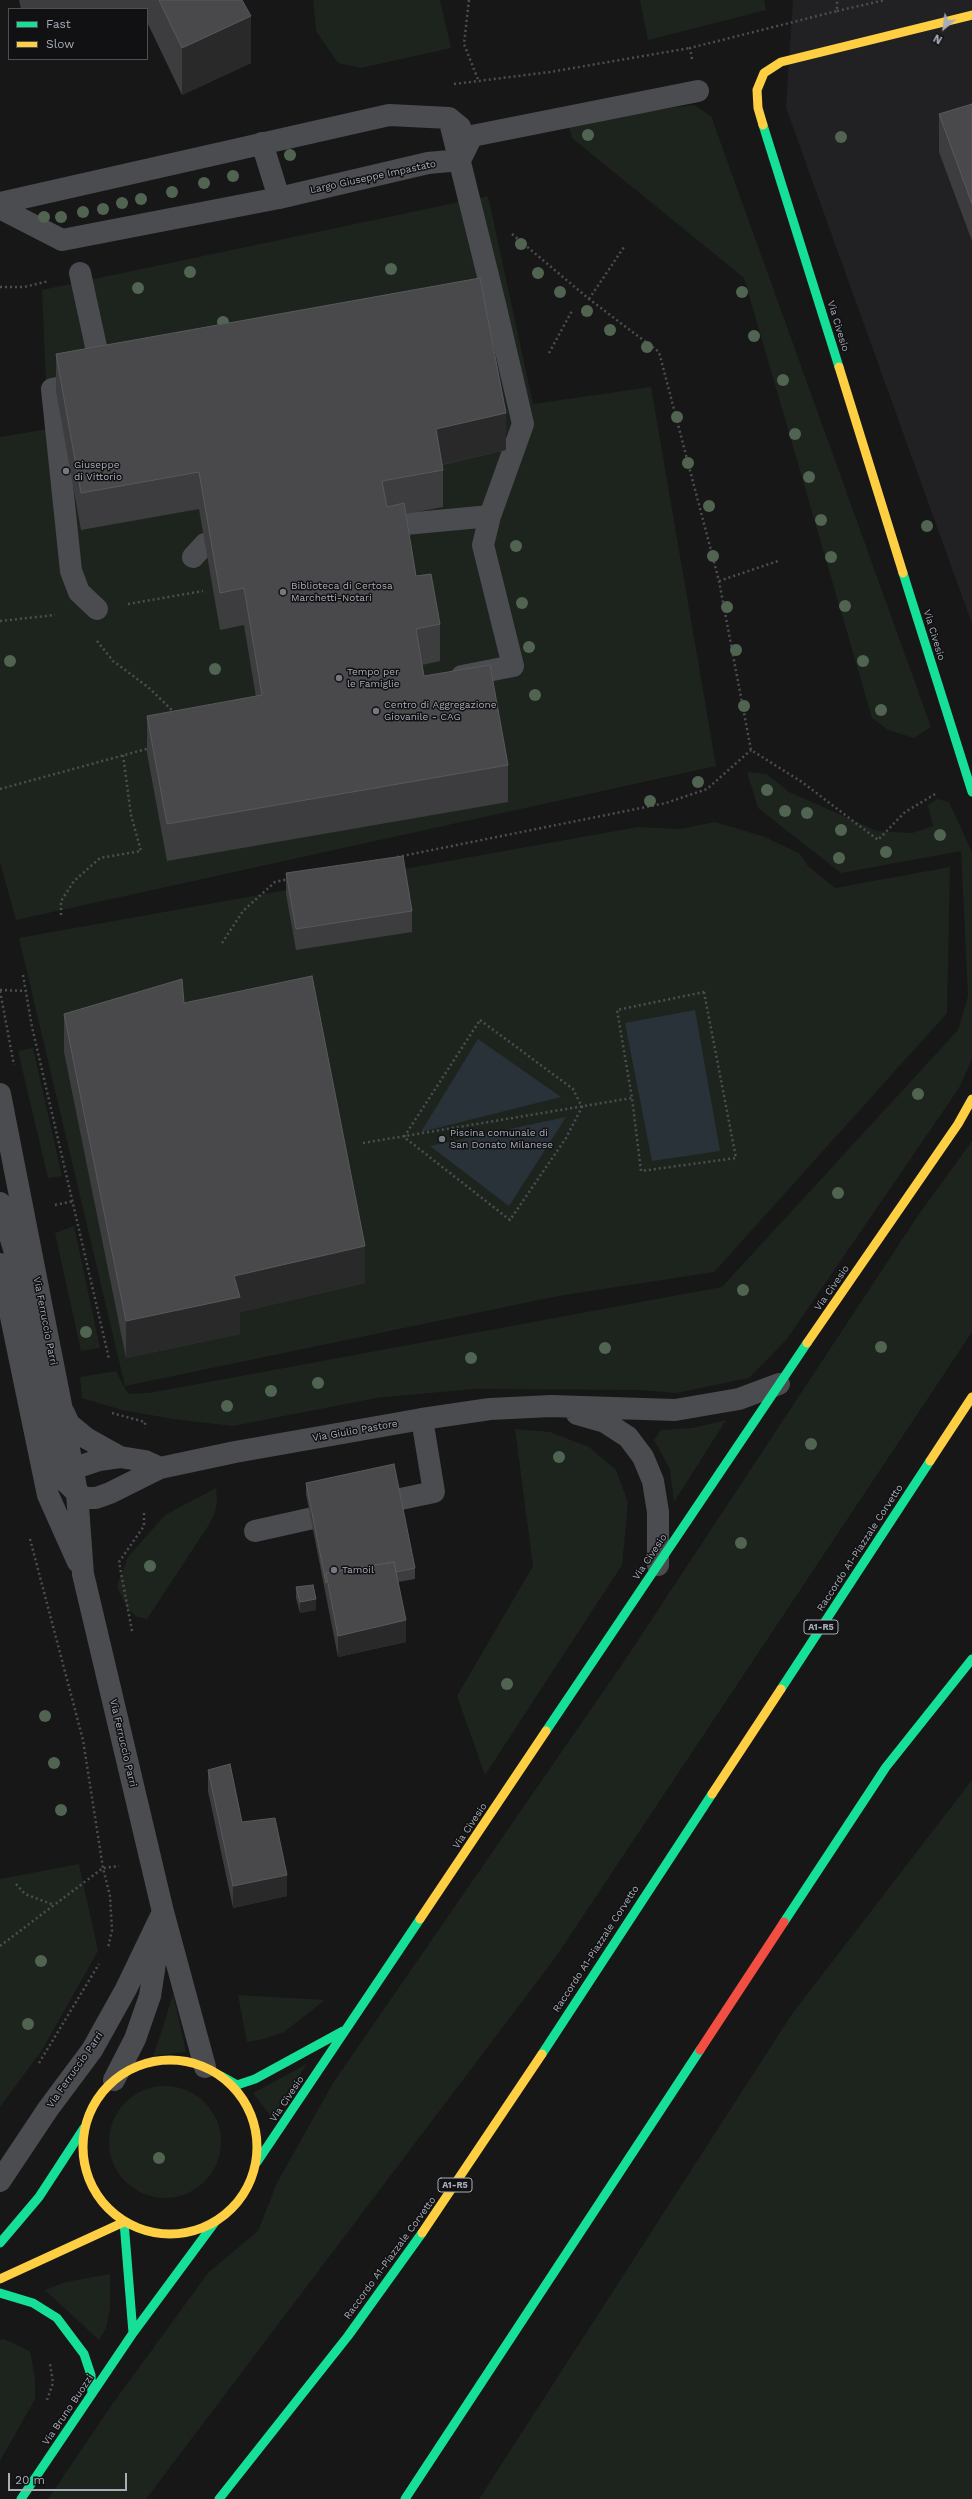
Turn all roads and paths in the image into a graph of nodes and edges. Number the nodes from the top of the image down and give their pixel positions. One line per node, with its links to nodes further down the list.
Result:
1 (469, 0): 6 (path)
2 (837, 0): 4 (path)
3 (885, 0): 4 (path)
4 (837, 11): 7 (path)
5 (972, 15): 35 (main road, Via Civesio)
6 (479, 82)
7 (698, 91): 9 (street)
8 (449, 118): 9 (street); 10 (street); 11 (street)
9 (472, 136): 11 (street)
10 (262, 143): 12 (street); 13 (street)
11 (460, 160): 12 (street, Largo Giuseppe Impastato); 21 (street)
12 (279, 198): 14 (street, Largo Giuseppe Impastato)
13 (0, 204)
14 (0, 208)
15 (511, 233): 18 (path)
16 (624, 247): 18 (path)
17 (80, 273): 26 (street)
18 (589, 299): 24 (path)
19 (573, 309): 20 (path)
20 (549, 353)
21 (490, 516): 22 (street); 28 (street)
22 (384, 526)
23 (778, 561): 24 (path)
24 (719, 581): 31 (path)
25 (203, 591): 26 (path)
26 (92, 610): 27 (path); 29 (path)
27 (0, 622)
28 (441, 680)
29 (181, 719)
30 (152, 748): 32 (path)
31 (751, 750): 34 (path); 36 (path)
32 (123, 755): 33 (path); 38 (path)
33 (0, 789)
34 (940, 791)
35 (972, 792)
36 (392, 858)
37 (291, 878): 39 (path)
38 (61, 915)
39 (222, 943)
40 (23, 975): 42 (path)
41 (0, 990): 42 (path)
42 (26, 991): 51 (path)
43 (0, 1094): 50 (street, Via Ferruccio Parri)
44 (632, 1098): 44 (path); 46 (path)
45 (972, 1099): 56 (main road, Via Civesio)
46 (582, 1107): 47 (path); 47 (path); 47 (path)
47 (404, 1137): 48 (path)
48 (363, 1143)
49 (0, 1148): 50 (street, Via Ferruccio Parri)
50 (16, 1174): 59 (street, Via Ferruccio Parri)
51 (74, 1201): 53 (path); 55 (path)
52 (0, 1203): 63 (street, Via Ferruccio Parri)
53 (49, 1206)
54 (0, 1264): 64 (street, Via Ferruccio Parri)
55 (109, 1359)
56 (779, 1384): 58 (street, Via Giulio Pastore); 67 (main road, Via Civesio)
57 (972, 1397): 95 (main road, Raccordo A1-Piazzale Corvetto / A1-R5)
58 (551, 1406): 60 (street, Via Giulio Pastore); 67 (street, Via Giulio Pastore)
59 (62, 1410): 61 (street); 63 (street, Via Ferruccio Parri)
60 (422, 1420): 62 (street, Via Giulio Pastore); 65 (street)
61 (120, 1457): 62 (street); 63 (street)
62 (160, 1468): 63 (street, Via Giulio Pastore)
63 (70, 1480): 64 (street); 68 (street, Via Ferruccio Parri)
64 (48, 1495): 68 (street, Via Ferruccio Parri)
65 (255, 1531)
66 (28, 1532): 71 (path)
67 (658, 1565): 78 (main road, Via Civesio)
68 (83, 1574): 70 (street, Via Ferruccio Parri)
69 (972, 1659): 96 (main road)
70 (151, 1860): 71 (path); 74 (street, Via Ferruccio Parri)
71 (103, 1868): 73 (path); 76 (path)
72 (16, 1884): 73 (path)
73 (54, 1905): 75 (path)
74 (163, 1912): 79 (street, Via Ferruccio Parri); 81 (street, Via Ferruccio Parri); 84 (street, Via Ferruccio Parri)
75 (0, 1946)
76 (104, 1955)
77 (101, 1961): 80 (path)
78 (348, 2029): 79 (main road, Via Civesio); 83 (main road, Via Civesio)
79 (205, 2067): 81 (main road, Via Ferruccio Parri); 83 (main road, Via Ferruccio Parri)
80 (35, 2069)
81 (114, 2080): 82 (main road, Via Ferruccio Parri)
82 (84, 2127): 85 (main road, Via Ferruccio Parri); 87 (main road, Via Ferruccio Parri)
83 (257, 2162): 86 (main road, Via Ferruccio Parri)
84 (0, 2181)
85 (124, 2222): 86 (main road, Via Ferruccio Parri); 88 (main road); 90 (main road)
86 (215, 2222): 90 (main road, Via Bruno Buozzi)
87 (0, 2243)
88 (0, 2279)
89 (0, 2294): 93 (main road)
90 (133, 2333): 93 (main road, Via Bruno Buozzi)
91 (47, 2359): 92 (path)
92 (53, 2382)
93 (92, 2394): 94 (main road, Via Bruno Buozzi)
94 (21, 2499)
95 (219, 2499)
96 (404, 2499)

